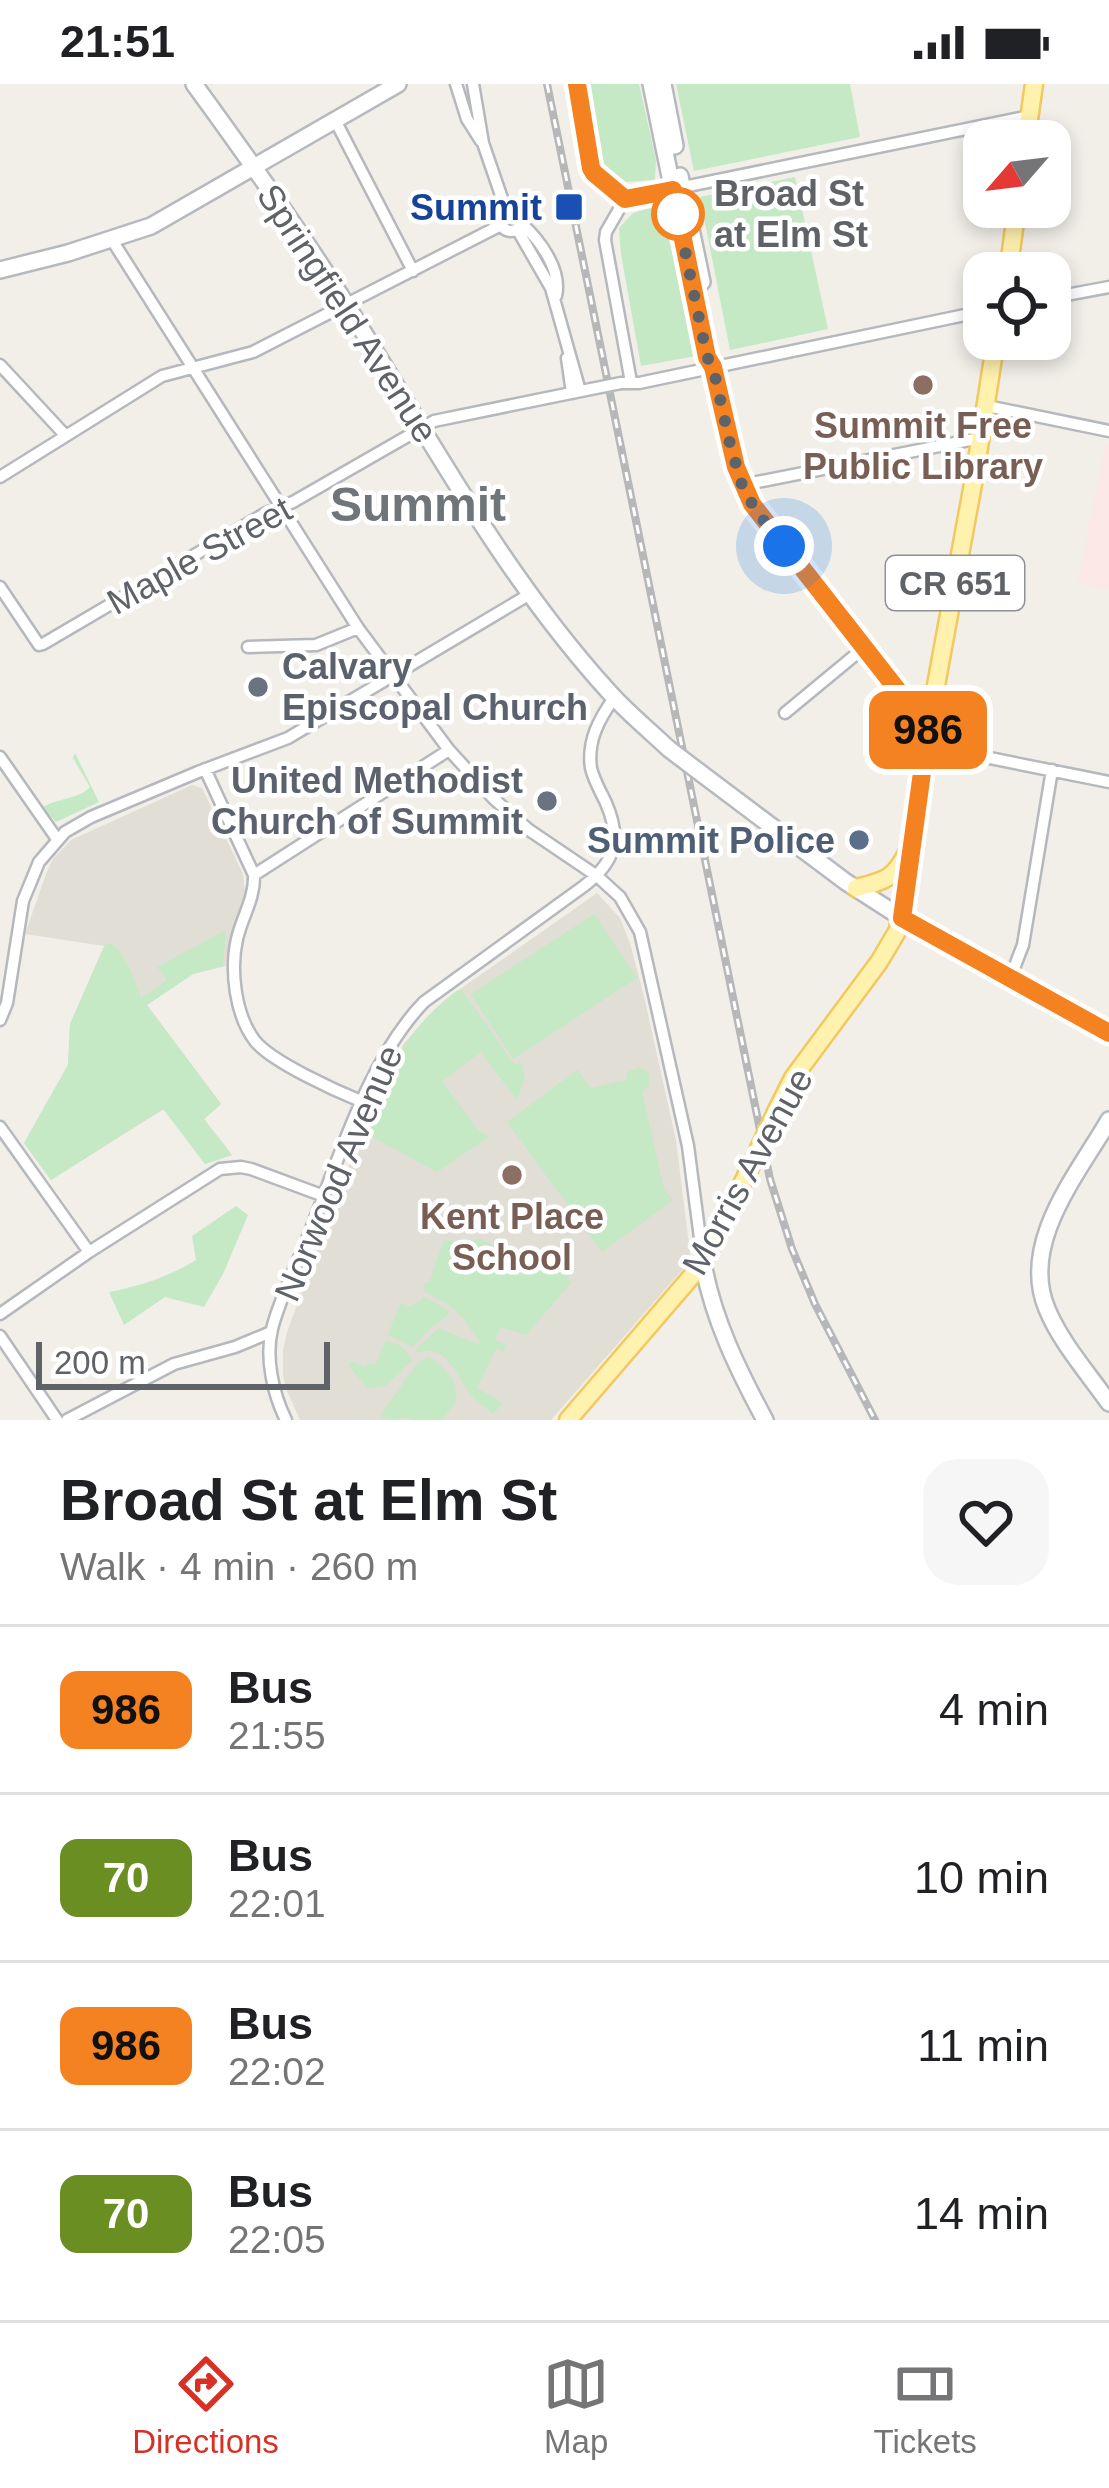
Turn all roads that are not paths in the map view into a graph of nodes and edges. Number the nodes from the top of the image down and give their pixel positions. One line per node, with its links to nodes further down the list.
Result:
1 (194, 84): 13 (main road, Springfield Avenue)
2 (398, 84): 10 (main road)
3 (456, 84): 12 (street)
4 (473, 84): 12 (street)
5 (576, 84): 15 (street)
6 (652, 84): 14 (main road)
7 (663, 84): 14 (main road)
8 (1034, 84): 9 (main road)
9 (1030, 116): 11 (main road); 14 (street)
10 (335, 120): 13 (main road); 21 (street)
11 (1029, 120)
12 (482, 143): 16 (street)
13 (254, 167): 19 (main road); 24 (main road, Springfield Avenue)
14 (678, 189): 15 (street); 29 (main road)
15 (625, 199): 30 (street)
16 (506, 210): 17 (street); 18 (street)
17 (501, 225): 18 (street); 21 (street)
18 (519, 226): 31 (street)
19 (112, 240): 20 (main road); 28 (street)
20 (0, 269)
21 (413, 271): 24 (street)
22 (1109, 287): 23 (street)
23 (1071, 294)
24 (346, 304): 28 (street); 33 (main road, Springfield Avenue)
25 (963, 315): 29 (street, Maple Street)
26 (993, 360): 32 (main road, Morris Avenue / CR 651)
27 (0, 365): 35 (street)
28 (194, 366): 35 (street); 39 (street)
29 (713, 367): 30 (street, Maple Street); 38 (main road)
30 (626, 383): 31 (street, Maple Street, bridge)
31 (581, 391): 33 (street, Maple Street)
32 (986, 406): 34 (street); 36 (main road, Morris Avenue / CR 651)
33 (421, 428): 39 (street, Maple Street); 41 (main road, Springfield Avenue)
34 (1109, 431)
35 (65, 435): 37 (street)
36 (981, 438): 38 (street); 48 (main road, Morris Avenue / CR 651)
37 (0, 478)
38 (742, 485): 43 (main road)
39 (280, 508): 40 (street, Maple Street); 42 (street)
40 (0, 587)
41 (530, 594): 45 (street); 46 (main road, Springfield Avenue)
42 (358, 628): 44 (street); 45 (street)
43 (866, 646): 47 (street); 48 (main road)
44 (248, 647)
45 (394, 677): 49 (street); 51 (street)
46 (614, 698): 57 (street); 58 (main road, Springfield Avenue, bridge)
47 (785, 713)
48 (927, 737): 52 (street); 55 (main road, Morris Avenue)
49 (449, 750): 56 (street); 57 (street)
50 (0, 757): 54 (street)
51 (205, 769): 54 (street); 56 (street)
52 (1052, 770): 53 (street); 60 (street)
53 (1109, 782)
54 (57, 839): 61 (street)
55 (910, 847): 58 (main road); 59 (main road, Morris Avenue)
56 (254, 875): 63 (street)
57 (597, 876): 63 (street, Norwood Avenue); 68 (street)
58 (856, 889): 59 (main road, Springfield Avenue)
59 (902, 918): 60 (main road, Springfield Avenue); 68 (main road, Morris Avenue, bridge)
60 (1011, 976): 62 (main road, Springfield Avenue)
61 (0, 1020)
62 (1109, 1033)
63 (363, 1102): 66 (street, Norwood Avenue)
64 (1109, 1120): 72 (main road)
65 (0, 1127): 67 (street)
66 (324, 1196): 67 (street); 70 (street, Norwood Avenue)
67 (89, 1252): 69 (street)
68 (704, 1263): 76 (main road, Morris Avenue); 77 (main road)
69 (0, 1314)
70 (271, 1332): 74 (street); 75 (street, Norwood Avenue)
71 (0, 1336): 73 (street)
72 (1109, 1403)
73 (57, 1420)
74 (67, 1420)
75 (286, 1420)
76 (568, 1420)
77 (765, 1420)

